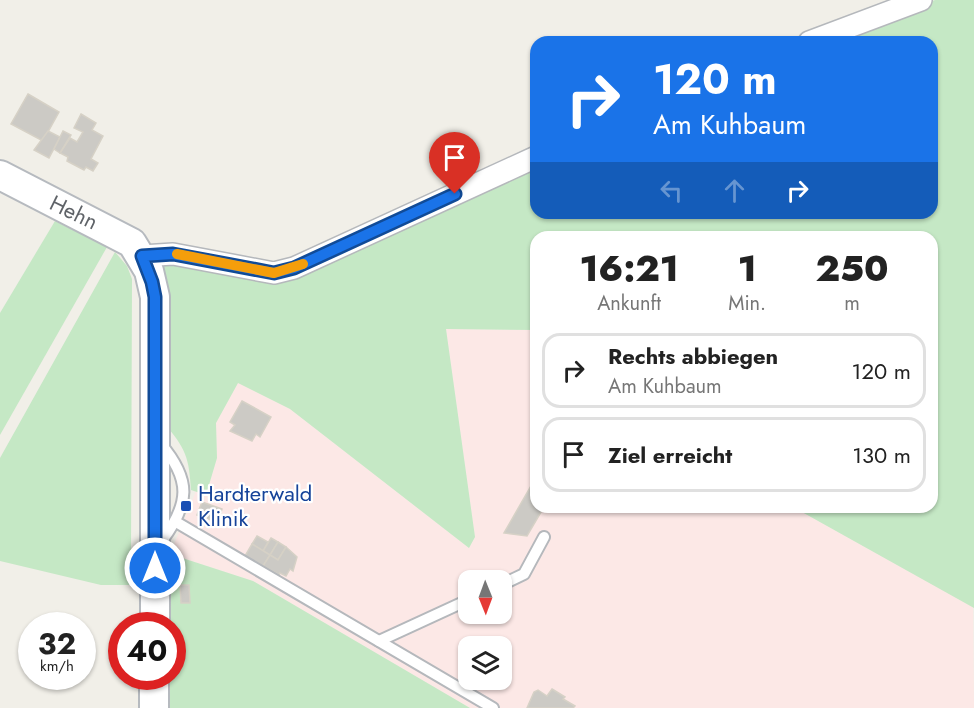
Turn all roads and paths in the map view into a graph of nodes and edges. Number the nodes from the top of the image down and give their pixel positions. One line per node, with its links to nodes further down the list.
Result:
1 (921, 0): 2 (street)
2 (824, 36)
3 (530, 160): 5 (street)
4 (0, 175): 5 (street, Hehn)
5 (142, 256): 6 (street)
6 (155, 437): 7 (lane); 9 (street)
7 (176, 522): 9 (lane); 13 (lane)
8 (544, 537): 10 (lane)
9 (155, 549): 12 (street)
10 (512, 580)
11 (458, 605): 13 (lane)
12 (155, 612)
13 (379, 641): 16 (lane)
14 (154, 690): 15 (street)
15 (154, 708)
16 (493, 708)

